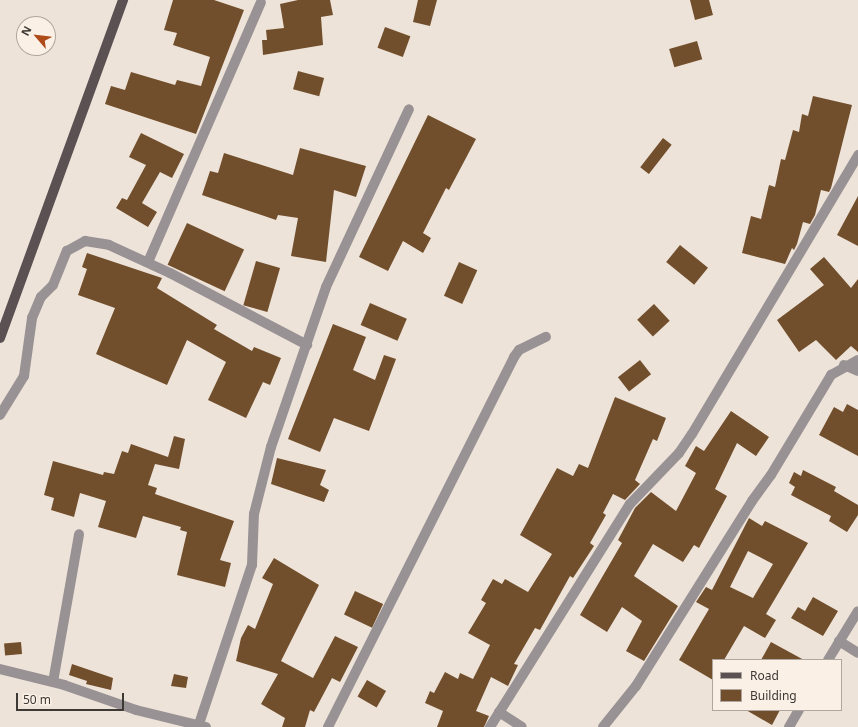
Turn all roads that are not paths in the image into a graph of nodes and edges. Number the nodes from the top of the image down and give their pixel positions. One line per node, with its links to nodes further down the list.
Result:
1 (123, 0): 7 (main road)
2 (261, 2): 5 (street)
3 (410, 109): 8 (street)
4 (858, 155): 21 (street)
5 (148, 262): 8 (street); 12 (street)
6 (546, 337): 23 (street)
7 (0, 338)
8 (307, 345): 22 (street)
9 (858, 360): 10 (street)
10 (844, 365): 11 (street); 26 (street)
11 (858, 371)
12 (0, 415)
13 (80, 534): 19 (street)
14 (858, 612): 15 (street)
15 (839, 641): 16 (street); 17 (street)
16 (858, 653)
17 (829, 659)
18 (0, 669): 19 (street)
19 (53, 682): 22 (street)
20 (798, 711): 27 (street)
21 (499, 712): 24 (street); 25 (street)
22 (203, 726)
23 (328, 727)
24 (490, 727)
25 (522, 727)
26 (602, 727)
27 (789, 727)

